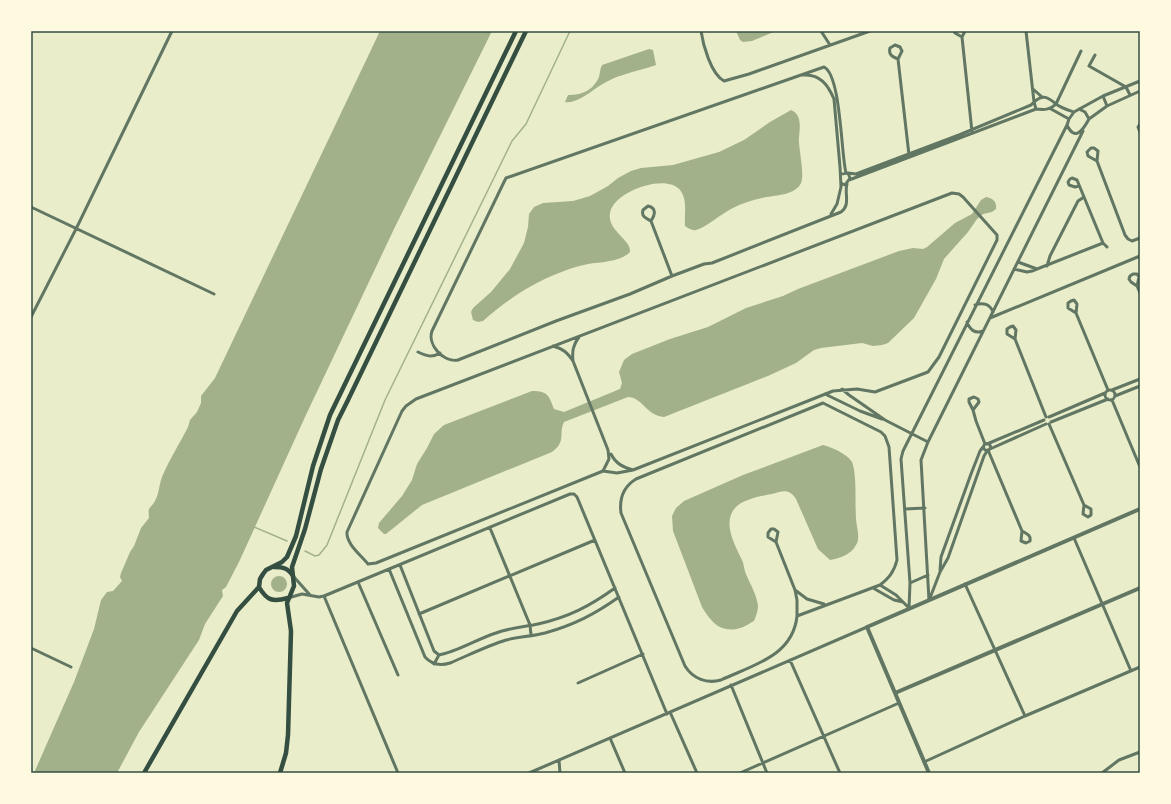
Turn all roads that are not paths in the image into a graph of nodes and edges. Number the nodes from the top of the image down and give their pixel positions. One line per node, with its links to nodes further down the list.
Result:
1 (172, 31): 50 (street)
2 (516, 31): 108 (main road)
3 (526, 31): 112 (main road)
4 (701, 31): 11 (street)
5 (821, 31): 11 (street)
6 (870, 31): 11 (street)
7 (954, 31): 10 (street)
8 (965, 31): 10 (street)
9 (1026, 31): 18 (street)
10 (962, 37): 37 (street)
11 (830, 45)
12 (1081, 51): 20 (street)
13 (1095, 55): 17 (street)
14 (898, 59): 14 (street); 39 (street)
15 (800, 75): 41 (street); 42 (street); 74 (street)
16 (1140, 82): 17 (street)
17 (1126, 87): 21 (street); 22 (street)
18 (1032, 88): 23 (street); 25 (street)
19 (1140, 91): 21 (street)
20 (1060, 94): 24 (street); 26 (street)
21 (1130, 95): 27 (street)
22 (1103, 96): 27 (street); 30 (street)
23 (1042, 97): 24 (street); 25 (street)
24 (1051, 99): 26 (street)
25 (1034, 102): 28 (street); 37 (street)
26 (1056, 104): 29 (street); 31 (street)
27 (1108, 106): 33 (street)
28 (1036, 109): 29 (street); 37 (street)
29 (1051, 109): 32 (street)
30 (1079, 109): 31 (street); 33 (street)
31 (1074, 112): 32 (street)
32 (1068, 119): 35 (street)
33 (1088, 119): 36 (street)
34 (1140, 124): 38 (street)
35 (1066, 125): 36 (street); 63 (street)
36 (1083, 131): 55 (street)
37 (972, 132): 39 (street)
38 (1140, 132)
39 (909, 156): 41 (street); 43 (street)
40 (1097, 161): 40 (street); 51 (street)
41 (847, 173): 42 (street); 43 (street)
42 (841, 174): 44 (street)
43 (848, 182): 44 (street); 48 (street)
44 (841, 183): 48 (street)
45 (1079, 186): 46 (street)
46 (1084, 197): 52 (street); 56 (street)
47 (31, 207): 50 (street)
48 (829, 216): 59 (street)
49 (651, 221): 49 (street); 59 (street)
50 (76, 229): 62 (street); 66 (street)
51 (1140, 238)
52 (1103, 243): 53 (street); 56 (street)
53 (1107, 247)
54 (1140, 256): 67 (street)
55 (1018, 262): 57 (street); 58 (street)
56 (1047, 266): 58 (street)
57 (1014, 269): 58 (street); 64 (street)
58 (1038, 269)
59 (672, 276): 74 (street)
60 (1137, 286): 61 (street)
61 (1140, 292)
62 (214, 294)
63 (975, 305): 64 (street); 68 (street)
64 (992, 312): 67 (street)
65 (1076, 313): 79 (street)
66 (31, 317)
67 (990, 318): 69 (street)
68 (967, 322): 69 (street); 90 (street)
69 (983, 331): 91 (street)
70 (580, 336): 72 (street); 75 (street); 78 (street)
71 (1015, 339): 87 (street)
72 (553, 346): 75 (street); 97 (street)
73 (418, 352): 74 (street)
74 (440, 353)
75 (573, 360): 93 (street)
76 (1140, 379): 80 (street)
77 (1140, 386): 83 (street)
78 (842, 389): 82 (street); 88 (street)
79 (1108, 390): 80 (street); 81 (street)
80 (1112, 390): 83 (street)
81 (1105, 393): 84 (street); 87 (street)
82 (824, 394): 88 (street); 96 (street)
83 (1115, 396): 85 (street)
84 (1108, 399): 85 (street); 89 (street)
85 (1112, 400): 95 (street)
86 (973, 410): 92 (street)
87 (1046, 418): 89 (street); 89 (street); 92 (street)
88 (885, 420): 90 (street)
89 (1049, 424): 94 (street); 98 (street)
90 (911, 434): 91 (street); 100 (street)
91 (928, 442): 99 (street)
92 (985, 445): 94 (street); 94 (street); 110 (street)
93 (608, 450): 96 (street); 97 (street)
94 (988, 450): 103 (street); 110 (street)
95 (1140, 467)
96 (633, 470): 97 (street)
97 (603, 472)
98 (1084, 505)
99 (925, 508): 100 (street); 111 (street)
100 (905, 509): 115 (street)
101 (1140, 509): 104 (street)
102 (490, 528): 105 (street); 107 (street); 113 (street)
103 (1022, 531)
104 (1074, 538): 117 (street); 130 (street)
105 (595, 540): 113 (street); 119 (street)
106 (776, 542): 122 (street)
107 (400, 565): 109 (street); 132 (street)
108 (271, 567): 112 (main road); 118 (main road)
109 (389, 569): 114 (street); 142 (street)
110 (940, 572): 127 (street)
111 (928, 575): 115 (street); 127 (street)
112 (294, 577): 123 (street); 126 (main road)
113 (510, 577): 132 (street); 134 (street)
114 (358, 582): 124 (street); 146 (street)
115 (910, 583): 131 (street)
116 (880, 584): 120 (street); 128 (street); 133 (street)
117 (965, 584): 127 (street); 138 (street)
118 (259, 587): 126 (main road); 159 (main road)
119 (615, 588): 125 (street); 134 (street)
120 (873, 588): 128 (street); 129 (street)
121 (1140, 588): 130 (street)
122 (795, 590): 129 (street); 133 (street)
123 (310, 595): 124 (street); 126 (street)
124 (324, 596): 161 (street)
125 (619, 597): 136 (street); 139 (street)
126 (288, 598): 160 (main road)
127 (929, 600): 131 (street)
128 (903, 602): 131 (street)
129 (826, 604): 133 (street)
130 (1103, 604): 138 (street); 145 (street)
131 (909, 608): 135 (street)
132 (419, 614): 140 (street)
133 (797, 616)
134 (530, 625): 136 (street); 140 (street)
135 (867, 627): 141 (street); 149 (street)
136 (531, 635): 142 (street)
137 (31, 648): 143 (street)
138 (995, 650): 149 (street); 152 (street)
139 (643, 654): 147 (street); 151 (street)
140 (439, 655): 142 (street)
141 (790, 660): 148 (street); 153 (street)
142 (434, 664)
143 (71, 667)
144 (1140, 667): 145 (street)
145 (1131, 671): 152 (street)
146 (398, 675)
147 (578, 683)
148 (731, 686): 151 (street); 158 (street)
149 (894, 693): 150 (street)
150 (899, 703): 153 (street); 157 (street)
151 (669, 713): 154 (street); 165 (street)
152 (1025, 716): 157 (street)
153 (824, 736): 158 (street); 168 (street)
154 (610, 738): 156 (street); 164 (street)
155 (1140, 752): 170 (street)
156 (559, 760): 162 (street); 163 (street)
157 (924, 762): 169 (street)
158 (763, 763): 166 (street); 167 (street)
159 (144, 773)
160 (280, 773)
161 (398, 773)
162 (529, 773)
163 (560, 773)
164 (625, 773)
165 (697, 773)
166 (740, 773)
167 (767, 773)
168 (840, 773)
169 (930, 773)
170 (1102, 773)

